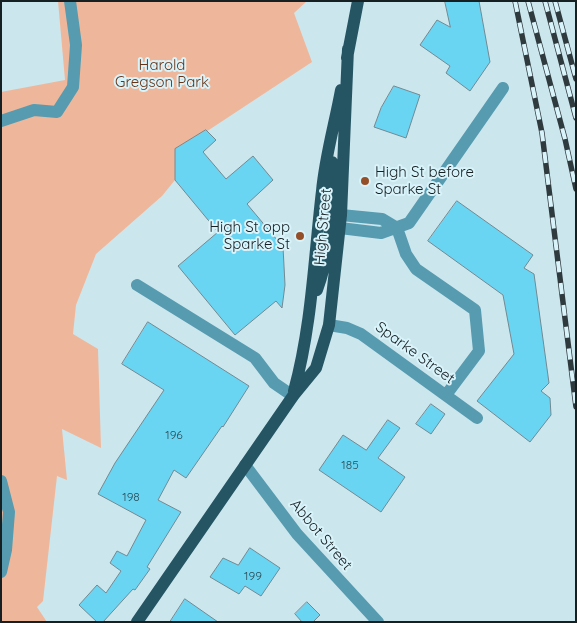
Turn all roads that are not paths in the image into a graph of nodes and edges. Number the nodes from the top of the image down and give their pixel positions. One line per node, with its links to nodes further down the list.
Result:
1 (70, 1): 5 (street)
2 (358, 1): 3 (main road, High Street)
3 (348, 49): 6 (main road, High Street); 7 (main road, High Street)
4 (503, 88): 8 (street)
5 (1, 121)
6 (332, 139): 7 (main road); 10 (main road, High Street)
7 (338, 221): 8 (street); 10 (main road); 11 (main road, High Street)
8 (396, 228): 12 (street)
9 (137, 285): 13 (street)
10 (310, 309): 13 (main road, High Street)
11 (329, 325): 12 (street, Sparke Street); 13 (main road, High Street)
12 (446, 395): 14 (street, Sparke Street)
13 (293, 396): 15 (main road, High Street)
14 (478, 418)
15 (245, 465): 18 (main road, High Street); 19 (street, Abbot Street)
16 (1, 481): 17 (street)
17 (1, 572)
18 (137, 622)
19 (378, 622)

